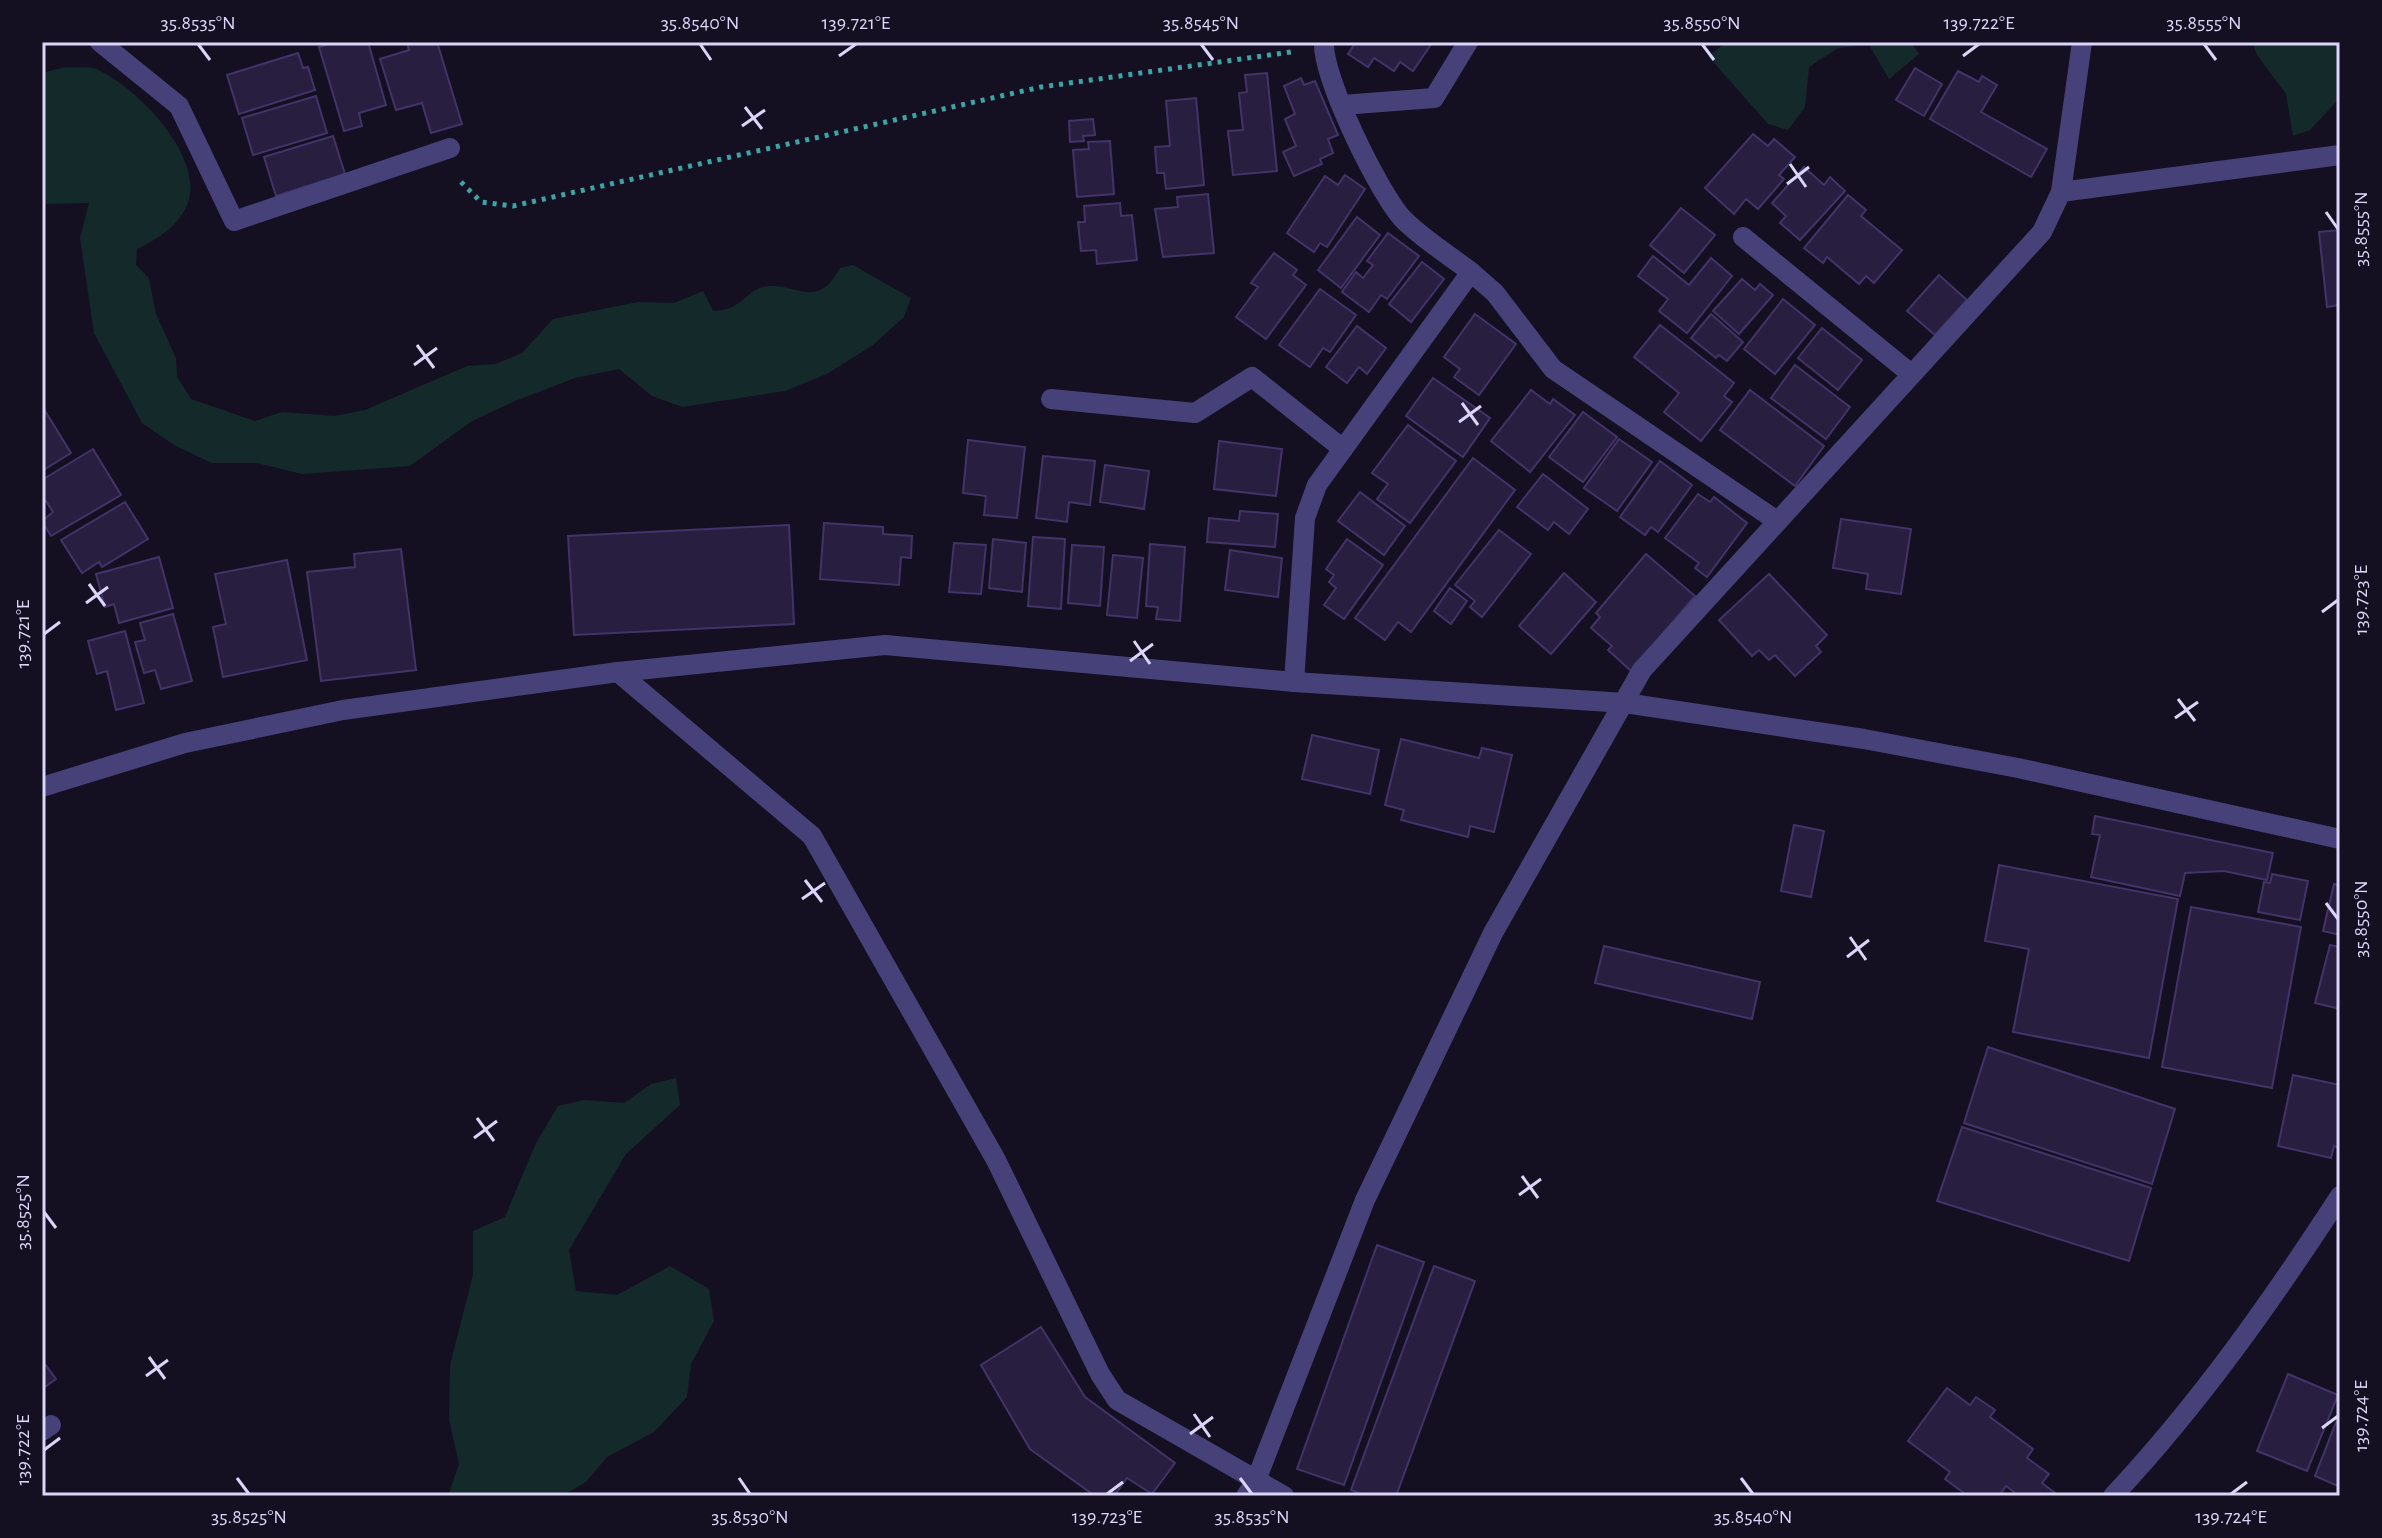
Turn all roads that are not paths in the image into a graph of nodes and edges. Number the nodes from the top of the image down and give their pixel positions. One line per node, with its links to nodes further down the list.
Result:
1 (100, 42): 6 (street)
2 (1468, 42): 5 (street)
3 (2082, 42): 8 (street)
4 (1323, 45): 5 (street)
5 (1342, 105): 10 (street)
6 (450, 148)
7 (2340, 155): 8 (street)
8 (2061, 192): 11 (street)
9 (1743, 237): 11 (street)
10 (1471, 272): 13 (street); 14 (street)
11 (1910, 373): 14 (street)
12 (1051, 399): 13 (street)
13 (1343, 449): 16 (street)
14 (1777, 521): 17 (street)
15 (618, 672): 16 (street); 18 (street); 21 (street)
16 (1294, 682): 17 (street)
17 (1625, 703): 19 (street); 21 (street)
18 (42, 787)
19 (2340, 839)
20 (2340, 1196): 23 (street)
21 (1251, 1489): 22 (street)
22 (1284, 1496)
23 (2113, 1496)

